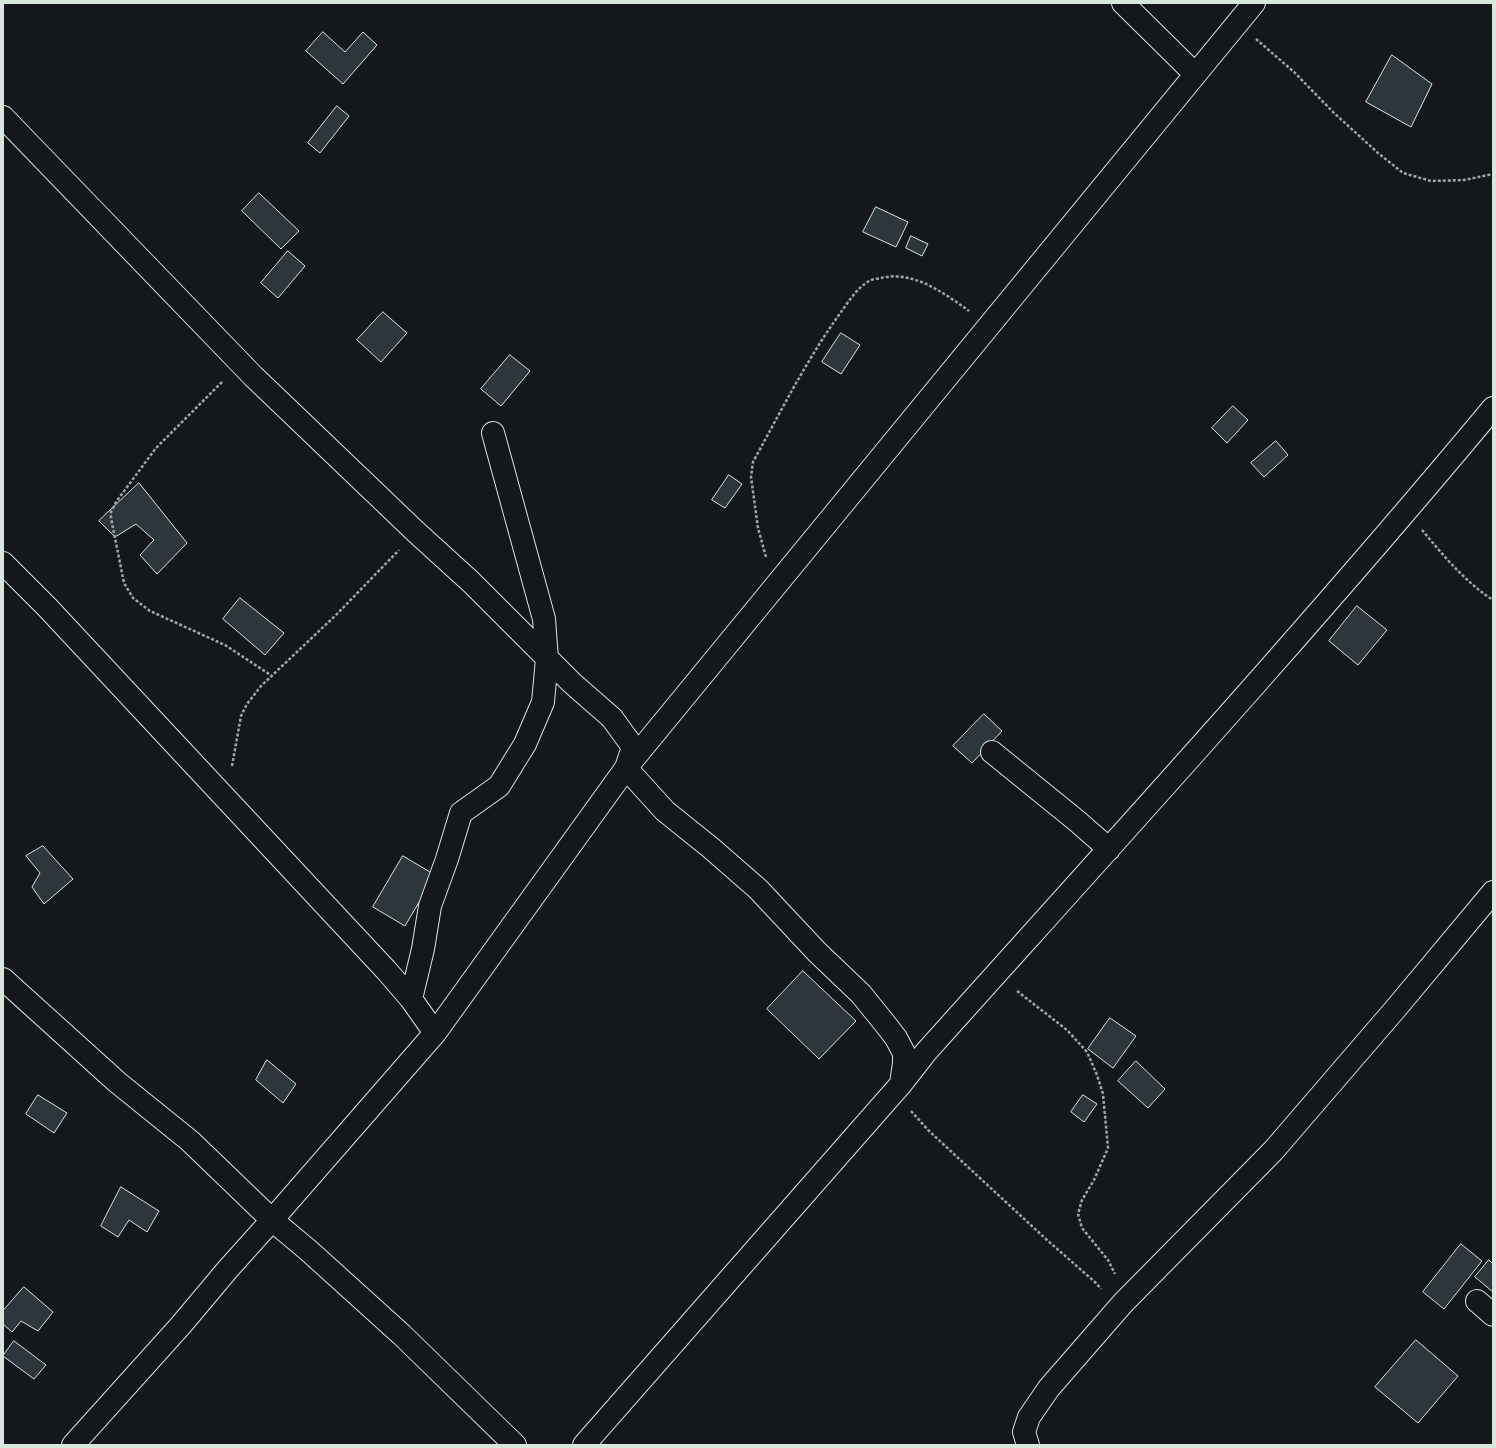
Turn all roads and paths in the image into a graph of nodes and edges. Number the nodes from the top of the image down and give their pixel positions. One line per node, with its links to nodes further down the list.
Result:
1 (1123, 3): 4 (street)
2 (1254, 3): 3 (street)
3 (1237, 23): 4 (street); 6 (path)
4 (1195, 74): 7 (street)
5 (3, 117): 8 (street)
6 (1493, 174)
7 (988, 326): 14 (path); 19 (street)
8 (253, 376): 12 (street); 17 (path)
9 (1493, 408): 11 (street)
10 (494, 433): 16 (street)
11 (1406, 512): 15 (path); 21 (street)
12 (416, 532): 16 (street); 17 (path)
13 (3, 563): 20 (street)
14 (768, 563)
15 (1493, 600)
16 (547, 659): 19 (street); 25 (street)
17 (272, 676): 20 (path)
18 (992, 752): 21 (street)
19 (626, 768): 26 (street); 27 (street)
20 (231, 805): 25 (street)
21 (1110, 849): 23 (street)
22 (1493, 892): 31 (street)
23 (996, 974): 27 (street); 31 (path)
24 (3, 979): 28 (street)
25 (411, 999): 26 (street)
26 (435, 1032): 28 (street)
27 (902, 1084): 29 (path); 35 (street)
28 (272, 1220): 33 (street); 34 (street)
29 (1102, 1291)
30 (1477, 1301): 32 (street)
31 (1123, 1303): 36 (street)
32 (1493, 1316)
33 (73, 1445)
34 (515, 1445)
35 (584, 1445)
36 (1028, 1445)

